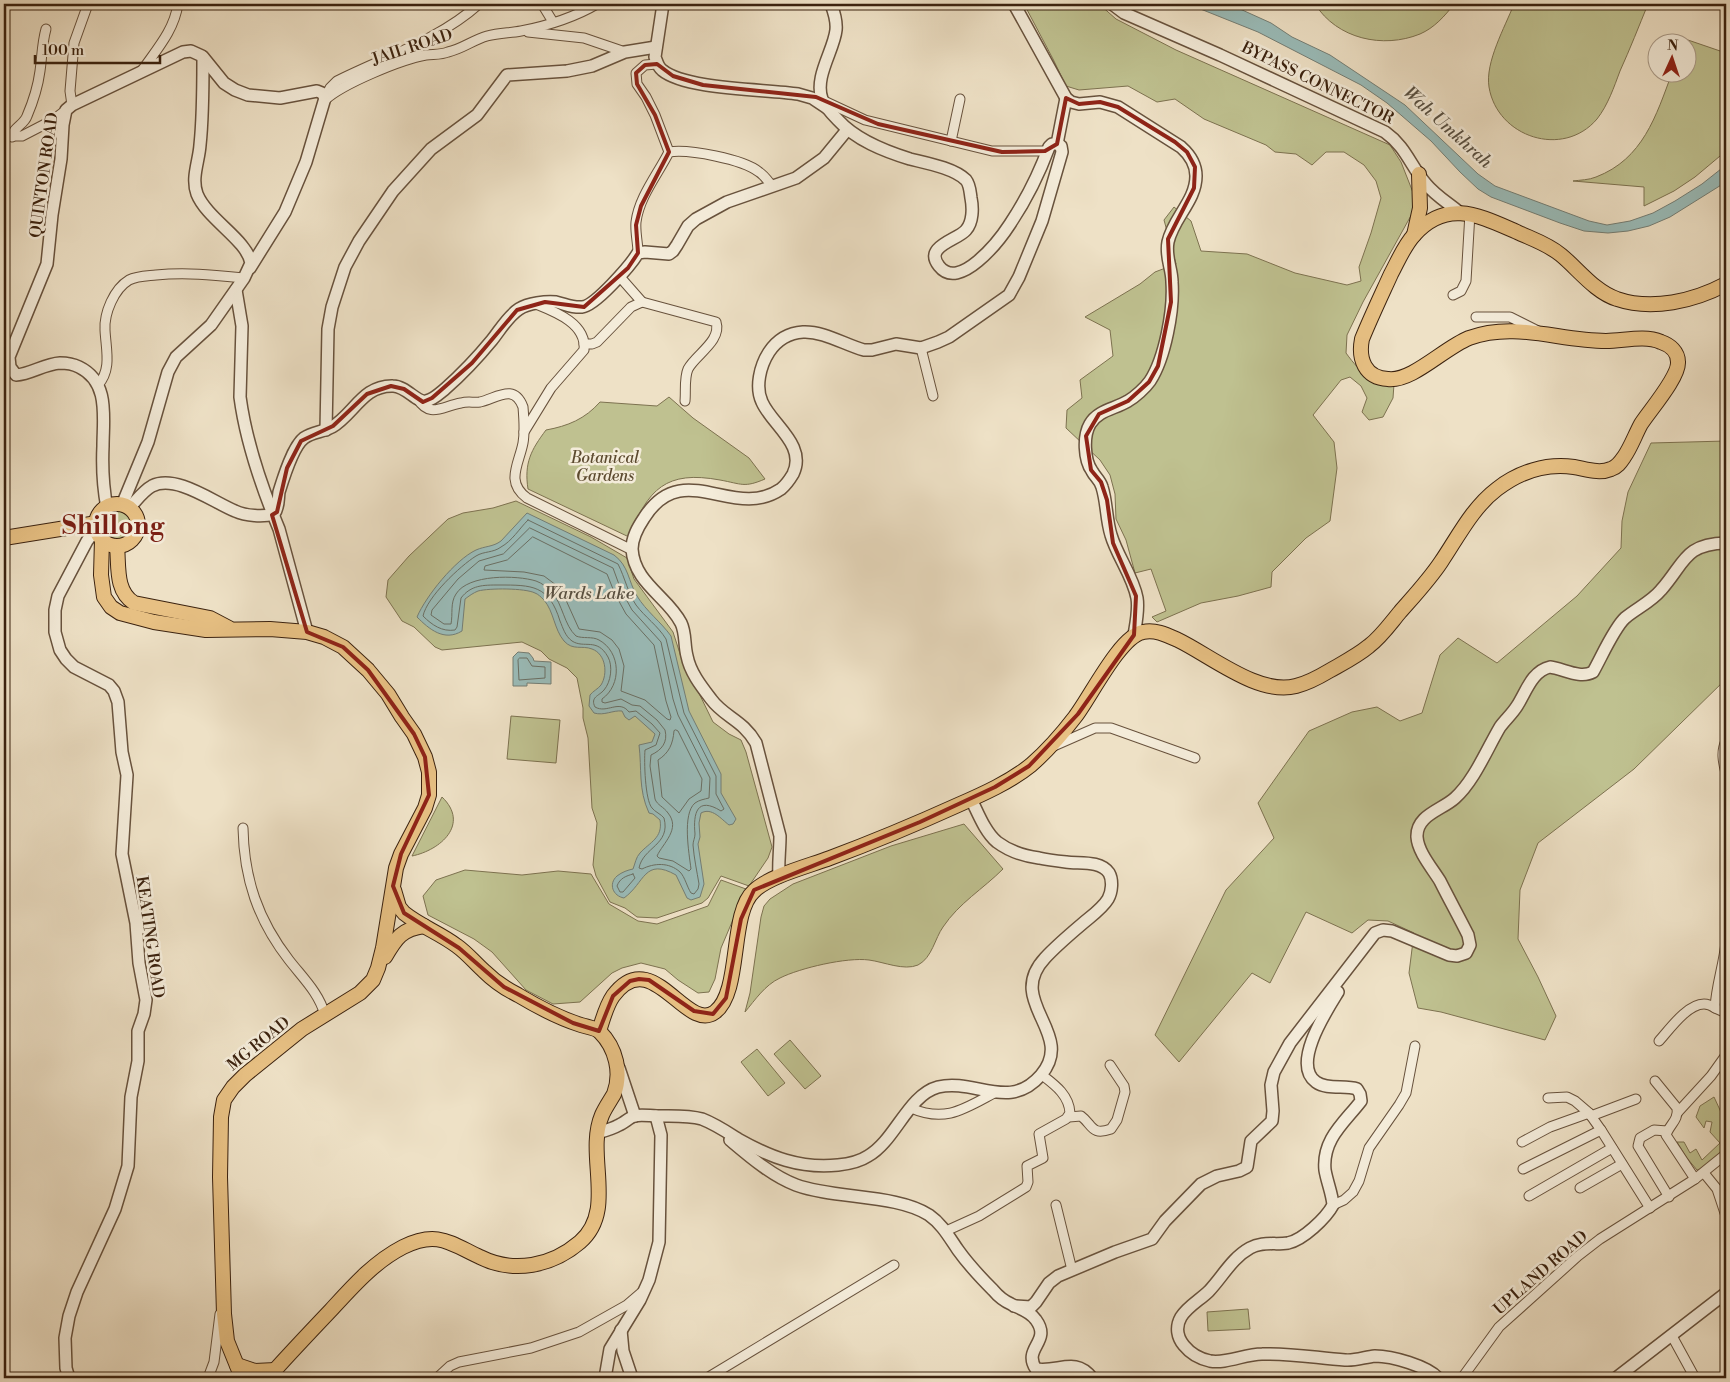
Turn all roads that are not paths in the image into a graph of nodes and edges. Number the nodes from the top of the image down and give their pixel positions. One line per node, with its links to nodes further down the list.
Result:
1 (88, 4): 22 (street)
2 (178, 4): 17 (street)
3 (479, 4): 19 (street)
4 (542, 4): 10 (street)
5 (597, 4): 10 (street, JAIL ROAD)
6 (664, 4): 13 (street)
7 (831, 4): 21 (street)
8 (1014, 4): 18 (street)
9 (1112, 4): 28 (street, BYPASS CONNECTOR)
10 (553, 22): 12 (street, JAIL ROAD)
11 (46, 29): 24 (street)
12 (521, 31): 14 (street); 19 (street, JAIL ROAD)
13 (656, 47): 14 (street); 16 (street)
14 (625, 52): 48 (street)
15 (202, 56): 17 (street, QUINTON ROAD); 19 (street); 33 (street)
16 (657, 64): 21 (street); 27 (street)
17 (141, 72): 22 (street, QUINTON ROAD)
18 (1066, 98): 26 (street); 60 (street)
19 (325, 99): 33 (street)
20 (960, 99): 25 (street)
21 (825, 104): 23 (street); 25 (street)
22 (69, 108): 24 (street); 44 (street, QUINTON ROAD)
23 (847, 130): 26 (street); 29 (street)
24 (8, 137)
25 (951, 141): 26 (street)
26 (1052, 147): 43 (street)
27 (669, 152): 29 (street); 32 (street)
28 (1419, 174): 30 (street, BYPASS CONNECTOR); 31 (main road)
29 (772, 186): 32 (street)
30 (1464, 213): 31 (main road); 35 (main road, BYPASS CONNECTOR); 37 (street)
31 (1414, 235): 41 (main road)
32 (638, 253): 34 (street)
33 (245, 277): 36 (street); 44 (street)
34 (620, 277): 38 (street); 39 (street)
35 (1726, 284)
36 (236, 290): 50 (street); 52 (street)
37 (1453, 295)
38 (642, 302): 42 (street); 47 (street)
39 (536, 304): 42 (street); 46 (street)
40 (1476, 318): 41 (street)
41 (1539, 332): 60 (main road)
42 (584, 344): 49 (street)
43 (921, 348): 45 (street); 57 (street)
44 (98, 386): 51 (street, QUINTON ROAD)
45 (933, 396)
46 (416, 398): 48 (street); 49 (street)
47 (685, 401)
48 (326, 430): 52 (street)
49 (524, 432): 57 (street)
50 (126, 507): 51 (main road); 52 (street); 56 (main road)
51 (107, 508): 53 (main road)
52 (272, 514): 59 (street)
53 (98, 530): 54 (main road); 56 (main road); 58 (main road, MG ROAD); 124 (street, KEATING ROAD)
54 (4, 538)
55 (1726, 543): 71 (street)
56 (117, 546): 58 (main road)
57 (632, 550): 67 (street)
58 (230, 628): 59 (main road, MG ROAD)
59 (307, 632): 68 (main road, MG ROAD)
60 (1134, 635): 62 (main road)
61 (1726, 741): 64 (street)
62 (1048, 748): 63 (street); 65 (main road)
63 (1194, 758)
64 (1726, 773)
65 (971, 799): 67 (main road); 83 (street)
66 (243, 828): 76 (street)
67 (779, 877): 77 (main road)
68 (393, 886): 69 (main road); 72 (main road, MG ROAD)
69 (424, 926): 72 (main road); 77 (main road)
70 (1726, 942): 73 (street)
71 (1350, 965): 109 (street); 114 (street)
72 (378, 968): 76 (main road, MG ROAD)
73 (1722, 990): 74 (street)
74 (1716, 1008): 75 (street); 78 (street)
75 (1726, 1013)
76 (325, 1014): 116 (main road, MG ROAD)
77 (599, 1030): 81 (main road)
78 (1659, 1041)
79 (1415, 1046): 109 (street)
80 (1726, 1055): 89 (street)
81 (616, 1062): 91 (street); 97 (main road)
82 (1110, 1065): 93 (street)
83 (1042, 1075): 85 (street); 93 (street)
84 (1655, 1081): 89 (street)
85 (994, 1093): 88 (street); 88 (street)
86 (1548, 1098): 90 (street)
87 (1636, 1099): 90 (street)
88 (911, 1108): 94 (street)
89 (1678, 1112): 96 (street)
90 (1590, 1115): 95 (street); 98 (street)
91 (635, 1116): 92 (street); 97 (street)
92 (656, 1116): 94 (street); 115 (street)
93 (1069, 1117): 112 (street)
94 (714, 1125): 112 (street)
95 (1601, 1130): 99 (street); 102 (street)
96 (1667, 1131): 104 (street); 107 (street)
97 (597, 1133): 123 (main road)
98 (1522, 1142)
99 (1612, 1148): 101 (street); 106 (street)
100 (1726, 1154): 103 (street, UPLAND ROAD)
101 (1622, 1164): 105 (street); 110 (street)
102 (1523, 1169)
103 (1704, 1173): 104 (street, UPLAND ROAD); 111 (street)
104 (1695, 1179): 107 (street, UPLAND ROAD)
105 (1580, 1188)
106 (1529, 1196)
107 (1669, 1197): 110 (street, UPLAND ROAD)
108 (1056, 1205): 114 (street)
109 (1333, 1205): 132 (street)
110 (1650, 1208): 133 (street, UPLAND ROAD)
111 (1726, 1216)
112 (946, 1231): 118 (street)
113 (894, 1265): 130 (street)
114 (1072, 1270): 118 (street)
115 (649, 1280): 119 (street); 126 (street)
116 (223, 1286): 122 (main road, MG ROAD); 125 (street)
117 (1726, 1293): 120 (street)
118 (1014, 1306): 131 (street)
119 (621, 1330): 121 (street); 127 (street)
120 (1672, 1336): 134 (street); 135 (street)
121 (626, 1363): 128 (street); 129 (street)
122 (239, 1372): 123 (main road)
123 (272, 1374)
124 (68, 1378)
125 (208, 1378)
126 (437, 1378)
127 (605, 1378)
128 (632, 1378)
129 (641, 1378)
130 (707, 1378)
131 (1092, 1378)
132 (1438, 1378)
133 (1462, 1378)
134 (1616, 1378)
135 (1695, 1378)

